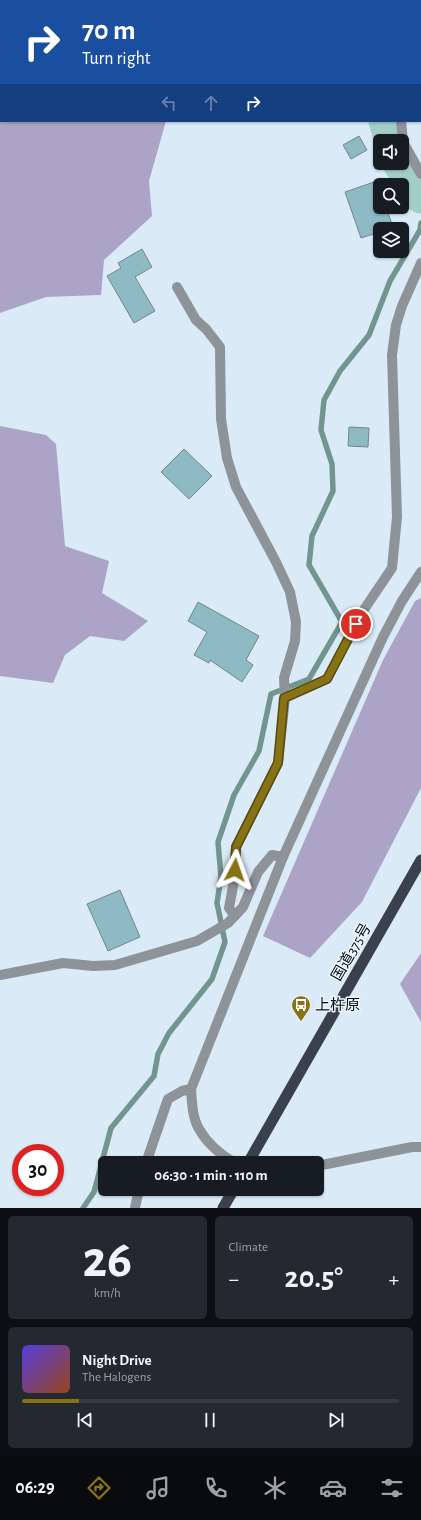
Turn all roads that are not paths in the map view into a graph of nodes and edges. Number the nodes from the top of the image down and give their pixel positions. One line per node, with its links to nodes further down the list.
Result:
1 (401, 122): 2 (street)
2 (421, 174)
3 (421, 263): 6 (street)
4 (177, 287): 6 (street)
5 (421, 572): 7 (street)
6 (284, 698): 9 (street)
7 (283, 857): 9 (street); 11 (street)
8 (421, 860): 15 (highway, 国道375号)
9 (232, 919): 10 (street)
10 (0, 975)
11 (191, 1089): 13 (street); 14 (street)
12 (421, 1147): 16 (street)
13 (148, 1156)
14 (223, 1156)
15 (252, 1156)
16 (324, 1165)
17 (137, 1196): 19 (street)
18 (230, 1196): 20 (highway)
19 (135, 1208)
20 (223, 1208)

